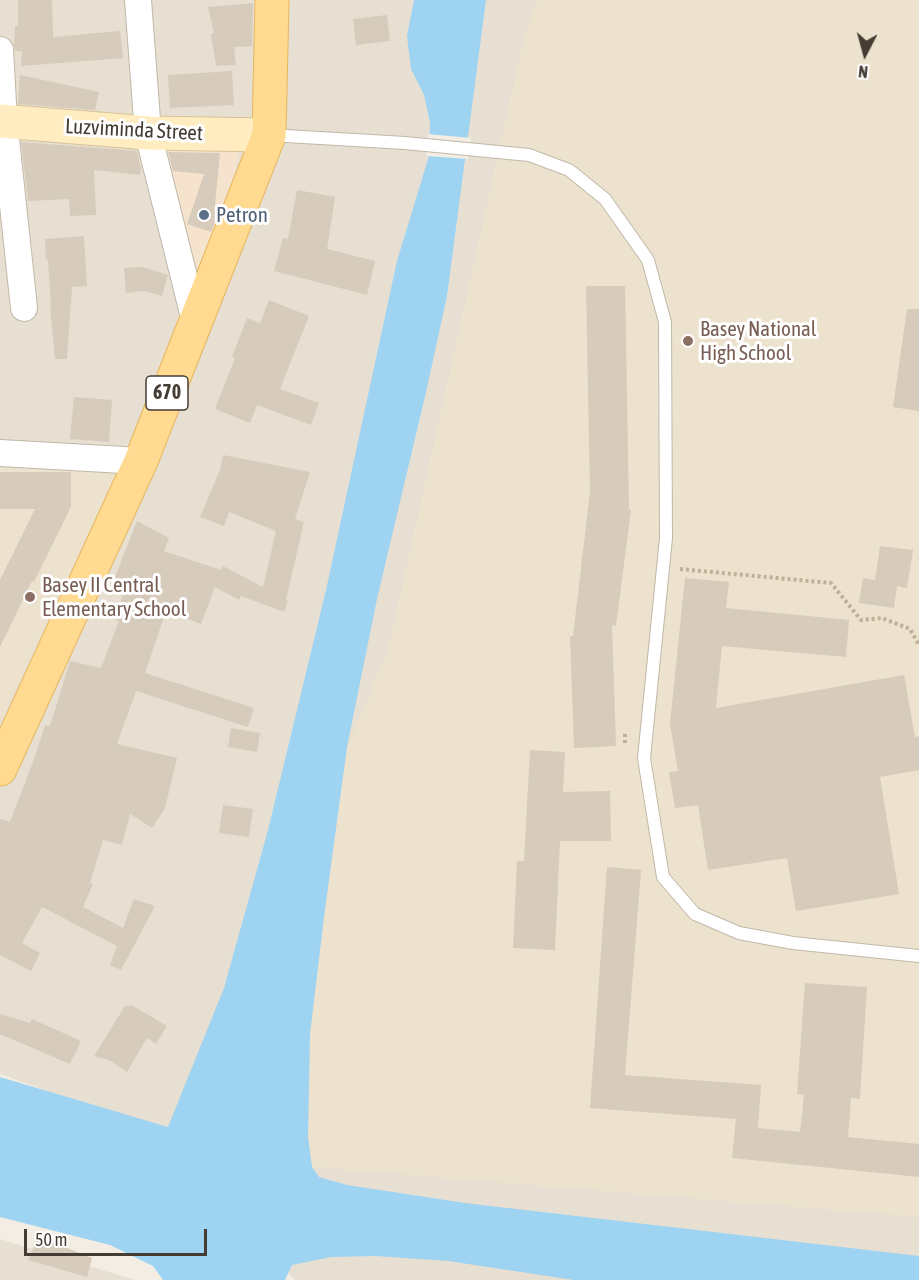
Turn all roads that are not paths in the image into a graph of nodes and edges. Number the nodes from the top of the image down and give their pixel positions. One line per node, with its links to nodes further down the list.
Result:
1 (138, 0): 5 (street)
2 (272, 0): 6 (main road, 670)
3 (0, 50): 4 (street)
4 (2, 121): 5 (street, Luzviminda Street); 7 (street)
5 (148, 133): 6 (street, Luzviminda Street); 8 (street)
6 (269, 135): 8 (main road, 670); 12 (lane)
7 (24, 308)
8 (195, 321): 10 (main road, 670)
9 (0, 453): 10 (street)
10 (141, 461): 11 (main road, 670)
11 (4, 751)
12 (919, 956)

